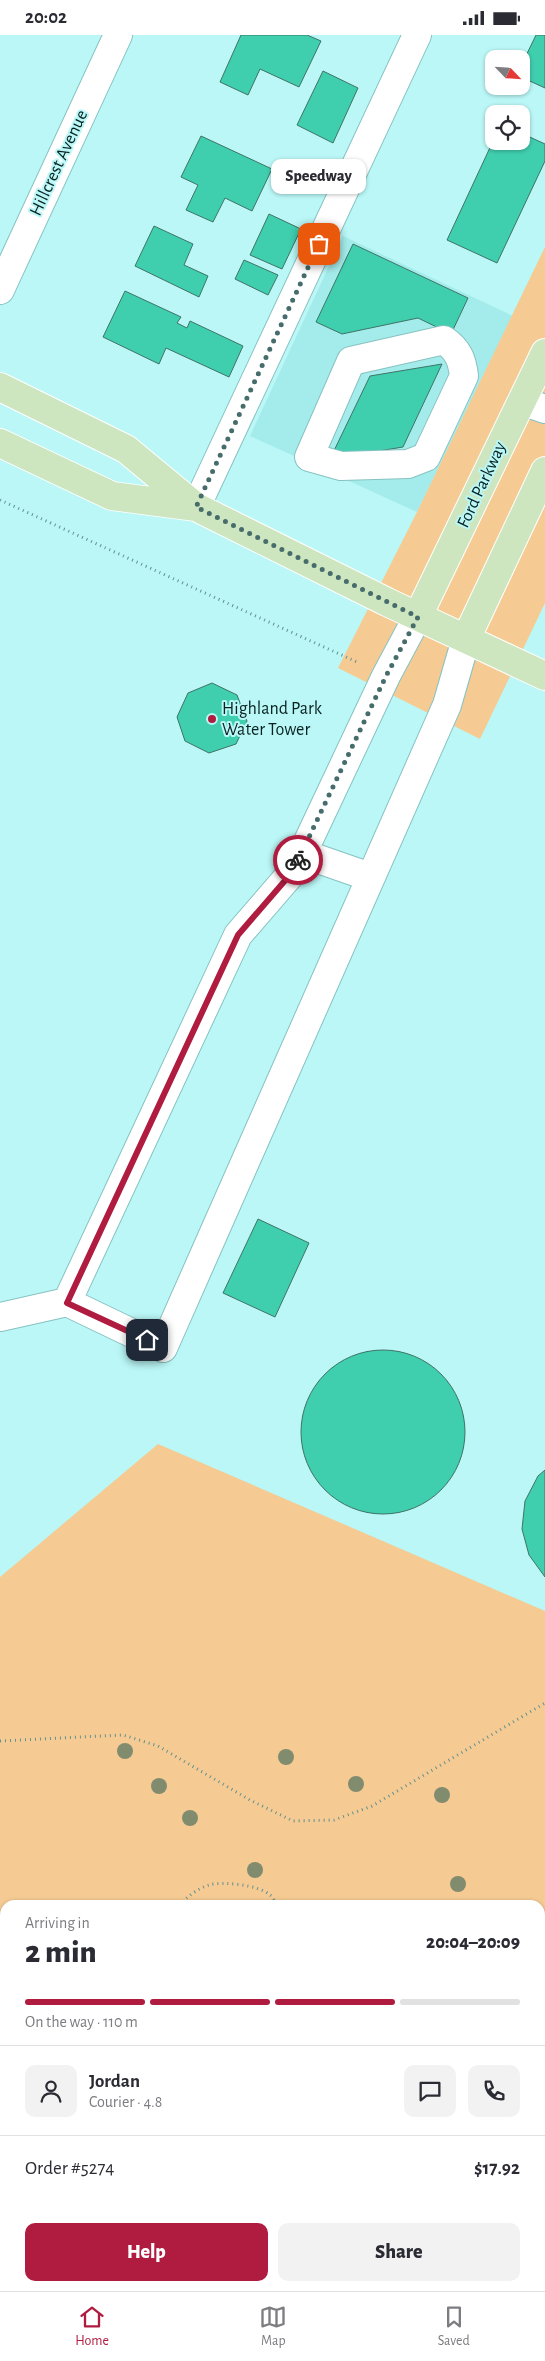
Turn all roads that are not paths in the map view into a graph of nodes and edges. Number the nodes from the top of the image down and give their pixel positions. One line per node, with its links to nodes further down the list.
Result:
1 (118, 35): 3 (street, Hillcrest Avenue)
2 (417, 35): 10 (street)
3 (0, 290)
4 (545, 353): 7 (main road, Ford Parkway)
5 (464, 376): 5 (street)
6 (0, 387): 10 (main road)
7 (534, 405): 11 (main road, Ford Parkway)
8 (0, 443): 10 (main road)
9 (545, 471): 12 (main road)
10 (196, 507): 11 (main road)
11 (418, 617): 12 (main road); 14 (street)
12 (466, 639): 13 (main road); 15 (street)
13 (545, 676)
14 (301, 853): 15 (street); 16 (street)
15 (370, 877): 16 (street)
16 (67, 1303): 17 (street)
17 (0, 1317)

